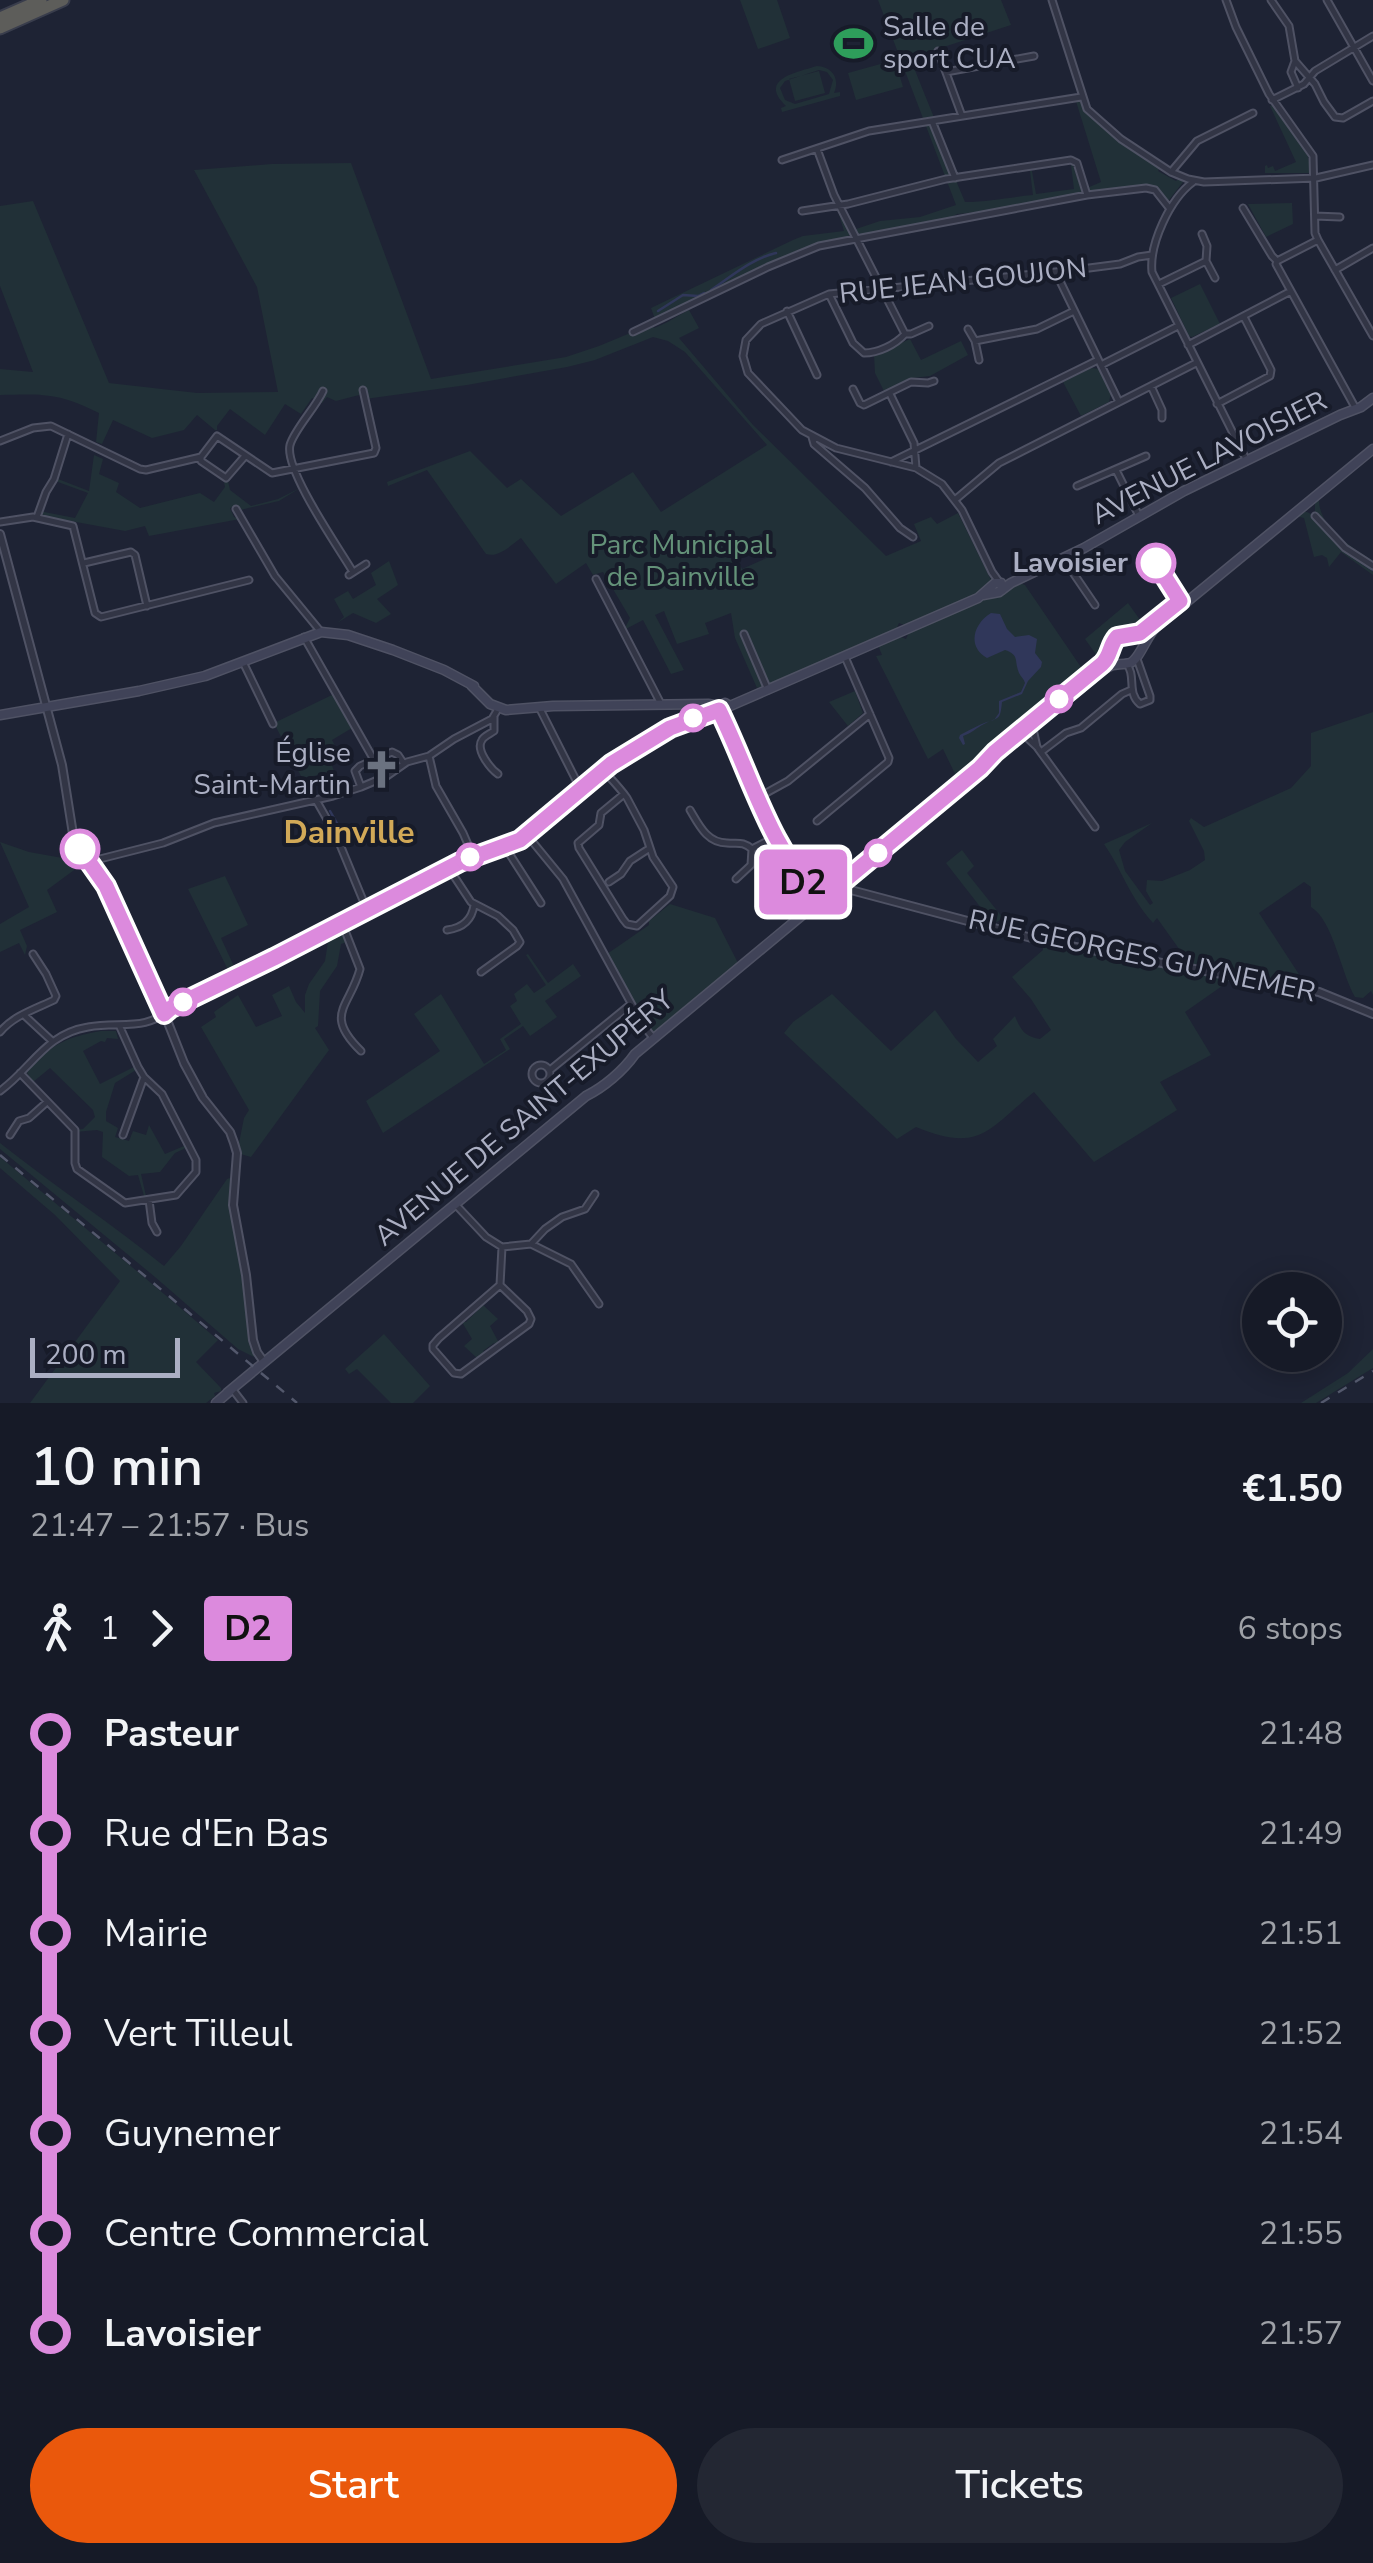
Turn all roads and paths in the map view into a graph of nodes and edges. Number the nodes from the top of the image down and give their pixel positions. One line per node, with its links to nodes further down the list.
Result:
1 (41, 0): 7 (highway)
2 (63, 0): 8 (highway)
3 (1052, 0): 18 (street)
4 (1226, 0): 19 (street)
5 (1271, 0): 13 (street)
6 (1327, 0): 10 (street)
7 (0, 18)
8 (0, 28)
9 (1373, 36): 10 (street)
10 (1354, 47): 15 (street); 16 (street)
11 (938, 51): 14 (street)
12 (1034, 56): 14 (street)
13 (1295, 61): 15 (street); 17 (street)
14 (946, 72): 22 (street)
15 (1309, 76): 17 (street); 20 (street)
16 (1373, 81)
17 (1298, 88): 19 (street)
18 (1081, 97): 22 (street); 27 (street)
19 (1272, 100): 29 (street)
20 (1373, 101)
21 (1253, 113): 27 (street)
22 (962, 116): 23 (street)
23 (932, 120): 24 (street); 28 (street)
24 (817, 149): 25 (street); 32 (street)
25 (782, 160)
26 (1373, 165): 29 (street)
27 (1172, 172): 30 (street)
28 (955, 178): 31 (street); 32 (street)
29 (1316, 178): 30 (street); 36 (street)
30 (1196, 181): 34 (street)
31 (1087, 196): 34 (street); 39 (street)
32 (839, 205): 35 (street); 39 (street)
33 (1243, 208): 43 (street)
34 (1170, 209): 42 (street)
35 (802, 211)
36 (1315, 216): 37 (street); 40 (street)
37 (1340, 216)
38 (1202, 234): 44 (street)
39 (857, 238): 49 (street); 58 (street)
40 (1318, 240): 43 (street); 45 (street)
41 (1373, 248): 45 (street)
42 (1152, 259): 46 (street, RUE JEAN GOUJON); 48 (street)
43 (1277, 260): 50 (street)
44 (1206, 261): 47 (street); 48 (street)
45 (1335, 270): 60 (street)
46 (1056, 272): 49 (street, RUE JEAN GOUJON); 53 (street)
47 (1216, 278)
48 (1158, 284): 56 (street)
49 (882, 289): 51 (street, RUE JEAN GOUJON); 59 (street)
50 (1291, 292): 54 (street); 76 (street)
51 (829, 294): 52 (street, RUE JEAN GOUJON); 59 (street)
52 (787, 311): 66 (street); 79 (street, RUE JEAN GOUJON)
53 (1074, 312): 61 (street); 64 (street)
54 (1244, 317): 62 (street); 75 (street)
55 (928, 326): 59 (street)
56 (1178, 326): 62 (street); 64 (street)
57 (968, 329): 61 (street)
58 (634, 332)
59 (904, 335)
60 (1373, 336)
61 (975, 341): 63 (street)
62 (1188, 345): 65 (street)
63 (979, 360)
64 (1099, 362): 74 (street); 83 (street)
65 (1196, 363): 68 (street); 75 (street)
66 (817, 375)
67 (934, 381): 72 (street)
68 (1151, 386): 74 (street); 77 (street)
69 (853, 389): 72 (street)
70 (363, 390): 91 (street)
71 (323, 391): 91 (street)
72 (890, 394): 83 (street)
73 (1373, 398): 76 (main road, AVENUE LAVOISIER)
74 (1119, 402): 95 (street)
75 (1217, 404): 87 (street)
76 (1356, 409): 87 (main road, AVENUE LAVOISIER)
77 (1162, 418)
78 (68, 434): 80 (street); 86 (street); 100 (street)
79 (812, 437): 82 (street); 89 (street)
80 (0, 441)
81 (1373, 446): 94 (main road); 115 (main road)
82 (846, 450): 88 (street); 89 (street)
83 (915, 450): 88 (street); 90 (street)
84 (245, 456): 86 (street); 86 (street); 91 (street)
85 (1146, 456): 92 (street)
86 (201, 457)
87 (1247, 461): 98 (main road, AVENUE LAVOISIER)
88 (891, 462): 90 (street)
89 (841, 467): 103 (street)
90 (916, 468): 95 (street)
91 (293, 469): 106 (street)
92 (1116, 469): 93 (street); 98 (street)
93 (1077, 486)
94 (1316, 495): 97 (main road); 99 (street)
95 (956, 499): 110 (street)
96 (236, 509): 113 (street)
97 (1296, 512): 99 (street); 118 (main road)
98 (1138, 516): 104 (main road, AVENUE LAVOISIER)
99 (1316, 516): 107 (street)
100 (37, 518): 101 (street); 105 (street)
101 (0, 522)
102 (0, 534): 126 (street)
103 (912, 537)
104 (1063, 558): 110 (main road, AVENUE LAVOISIER); 111 (street)
105 (84, 564): 112 (street); 112 (street)
106 (366, 564)
107 (1373, 566)
108 (249, 580): 112 (street)
109 (596, 580): 124 (street)
110 (1000, 586): 119 (main road, AVENUE LAVOISIER)
111 (1095, 605)
112 (147, 606)
113 (321, 632): 116 (main road); 128 (main road)
114 (744, 634): 122 (street)
115 (1132, 635): 117 (main road); 118 (main road)
116 (304, 637): 120 (main road); 136 (street)
117 (1112, 652): 121 (main road); 131 (main road)
118 (1139, 654): 121 (main road); 123 (street)
119 (845, 657): 122 (main road, AVENUE LAVOISIER); 129 (street)
120 (243, 662): 126 (main road); 132 (street)
121 (1122, 662): 123 (street); 131 (main road)
122 (768, 690): 127 (main road, AVENUE LAVOISIER)
123 (1132, 690): 134 (street)
124 (661, 704): 125 (main road); 127 (main road)
125 (539, 707): 128 (main road); 142 (street)
126 (47, 708): 130 (main road); 155 (street)
127 (724, 710): 139 (street); 144 (street)
128 (497, 711): 135 (street); 140 (street)
129 (870, 714): 144 (street); 147 (street)
130 (0, 715)
131 (1036, 722): 133 (main road); 134 (street); 138 (main road)
132 (273, 724)
133 (1024, 735): 134 (street); 138 (main road)
134 (1039, 749): 148 (street)
135 (428, 756): 137 (street); 154 (street)
136 (374, 760): 137 (street); 141 (street)
137 (404, 764): 141 (street)
138 (980, 768): 159 (main road, AVENUE DE SAINT-EXUPÉRY)
139 (603, 770): 142 (street); 143 (street)
140 (498, 774)
141 (360, 788): 145 (street)
142 (580, 788): 149 (street)
143 (624, 794): 152 (street); 152 (street)
144 (757, 798): 150 (street)
145 (316, 800): 155 (street); 167 (street)
146 (690, 810): 153 (street)
147 (817, 821)
148 (1095, 827)
149 (527, 835): 151 (street); 172 (street)
150 (775, 837): 153 (street); 158 (street)
151 (505, 847): 154 (street); 164 (street)
152 (650, 848): 160 (street)
153 (752, 849): 157 (street)
154 (472, 856): 156 (street)
155 (88, 862): 174 (street)
156 (448, 868): 165 (street); 167 (street)
157 (736, 878)
158 (800, 878): 163 (street); 166 (street)
159 (848, 878): 161 (main road, AVENUE DE SAINT-EXUPÉRY); 162 (street)
160 (609, 882)
161 (839, 885): 162 (street, RUE GEORGES GUYNEMER); 163 (main road, AVENUE DE SAINT-EXUPÉRY)
162 (864, 892): 173 (street, RUE GEORGES GUYNEMER)
163 (820, 900): 166 (main road, AVENUE DE SAINT-EXUPÉRY)
164 (541, 903)
165 (474, 905): 169 (street); 171 (street)
166 (812, 907): 181 (main road, AVENUE DE SAINT-EXUPÉRY)
167 (367, 910): 168 (street)
168 (342, 922): 174 (street); 182 (street)
169 (447, 930)
170 (33, 954): 176 (street)
171 (480, 972)
172 (631, 1004): 181 (street); 183 (street)
173 (1359, 1008): 175 (street, RUE GEORGES GUYNEMER); 177 (street, RUE GEORGES GUYNEMER)
174 (164, 1014): 178 (street); 198 (street)
175 (1373, 1014)
176 (25, 1016): 179 (street); 180 (street)
177 (1373, 1022)
178 (119, 1025): 180 (street); 185 (street)
179 (0, 1032)
180 (52, 1041): 184 (street)
181 (651, 1041): 192 (main road, AVENUE DE SAINT-EXUPÉRY)
182 (360, 1051)
183 (550, 1070)
184 (20, 1074): 186 (street); 187 (street)
185 (144, 1077): 188 (street); 191 (street)
186 (0, 1090)
187 (47, 1102): 189 (street); 191 (street)
188 (123, 1134)
189 (10, 1135)
190 (595, 1194): 194 (street)
191 (149, 1200): 193 (street)
192 (455, 1204): 195 (street); 198 (main road, AVENUE DE SAINT-EXUPÉRY)
193 (156, 1232)
194 (532, 1244): 195 (street); 197 (street)
195 (502, 1247): 196 (street)
196 (500, 1285): 196 (street)
197 (599, 1304)
198 (260, 1366): 199 (main road, AVENUE DE SAINT-EXUPÉRY)
199 (230, 1392): 200 (main road, AVENUE DE SAINT-EXUPÉRY); 201 (street)
200 (216, 1403)
201 (243, 1403)

